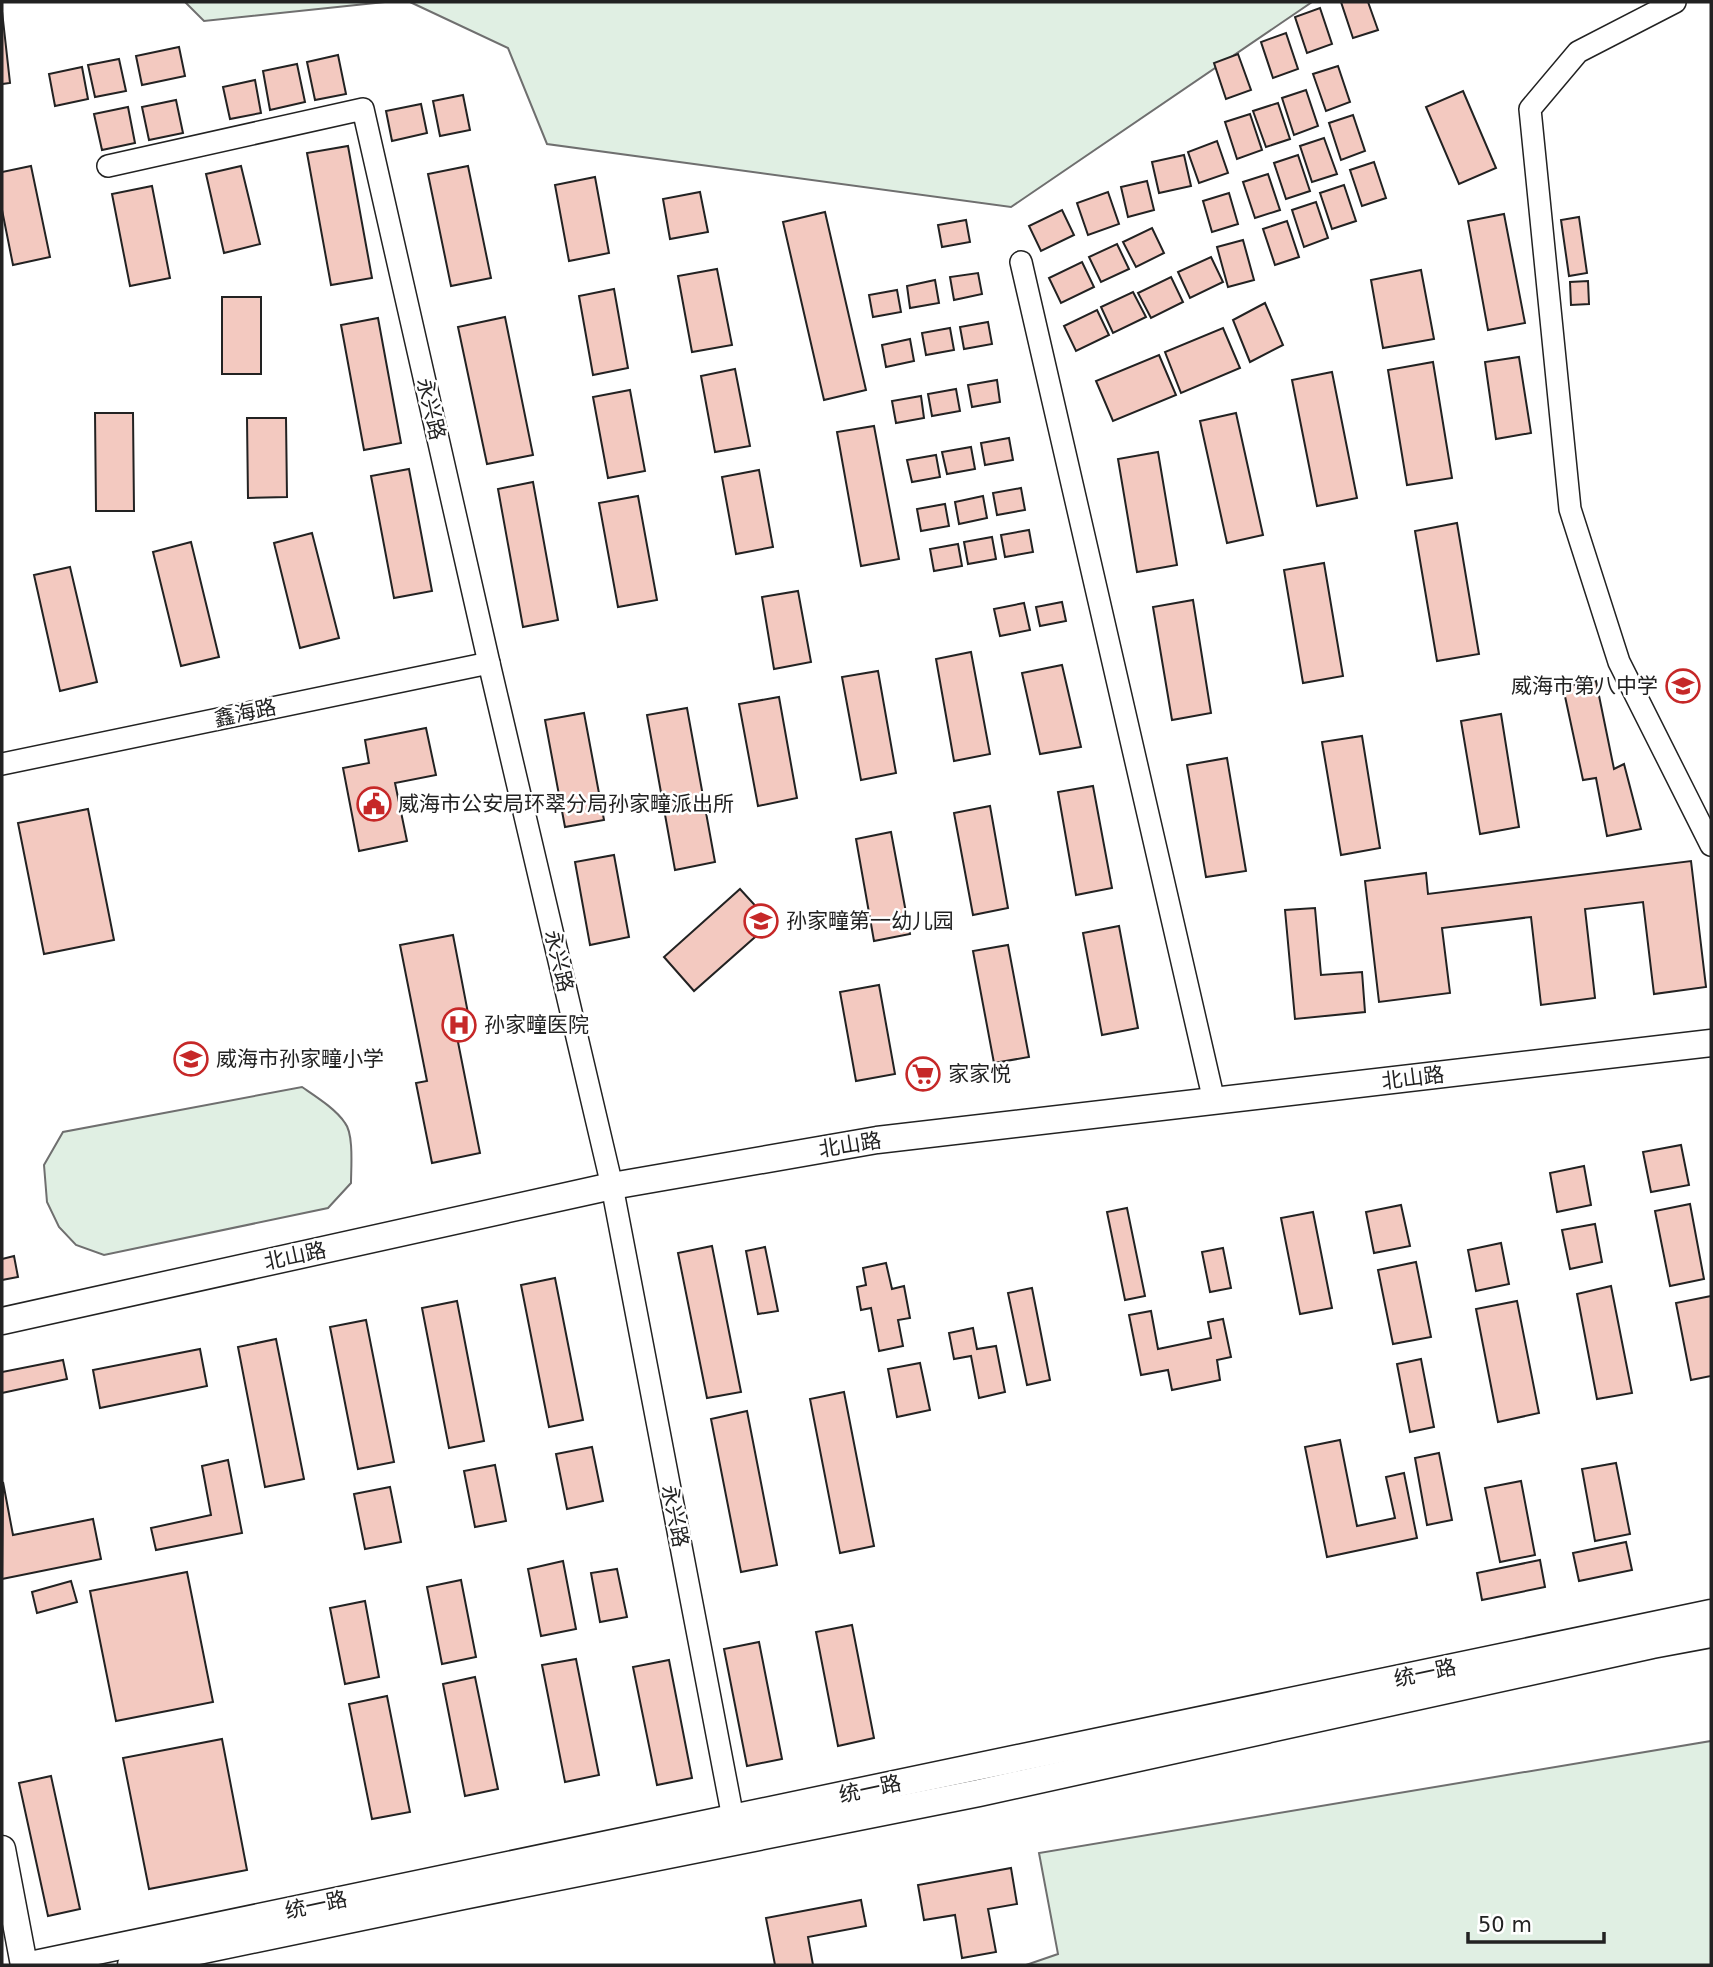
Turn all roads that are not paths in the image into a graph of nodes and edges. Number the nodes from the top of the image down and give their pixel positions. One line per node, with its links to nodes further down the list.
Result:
1 (1675, 2): 6 (street)
2 (108, 166): 4 (street, 永兴路)
3 (1021, 262): 8 (street)
4 (489, 663): 5 (street, 鑫海路); 9 (street, 永兴路)
5 (2, 764)
6 (1711, 845)
7 (1711, 1043): 8 (main road, 北山路)
8 (1214, 1101): 9 (main road, 北山路)
9 (612, 1186): 10 (main road, 北山路); 13 (street, 永兴路)
10 (2, 1321)
11 (1711, 1613): 13 (main road, 统一路)
12 (1711, 1634): 17 (main road, 统一路)
13 (733, 1818): 16 (main road, 统一路)
14 (2, 1849): 15 (main road)
15 (24, 1965)
16 (30, 1965)
17 (131, 1965)

